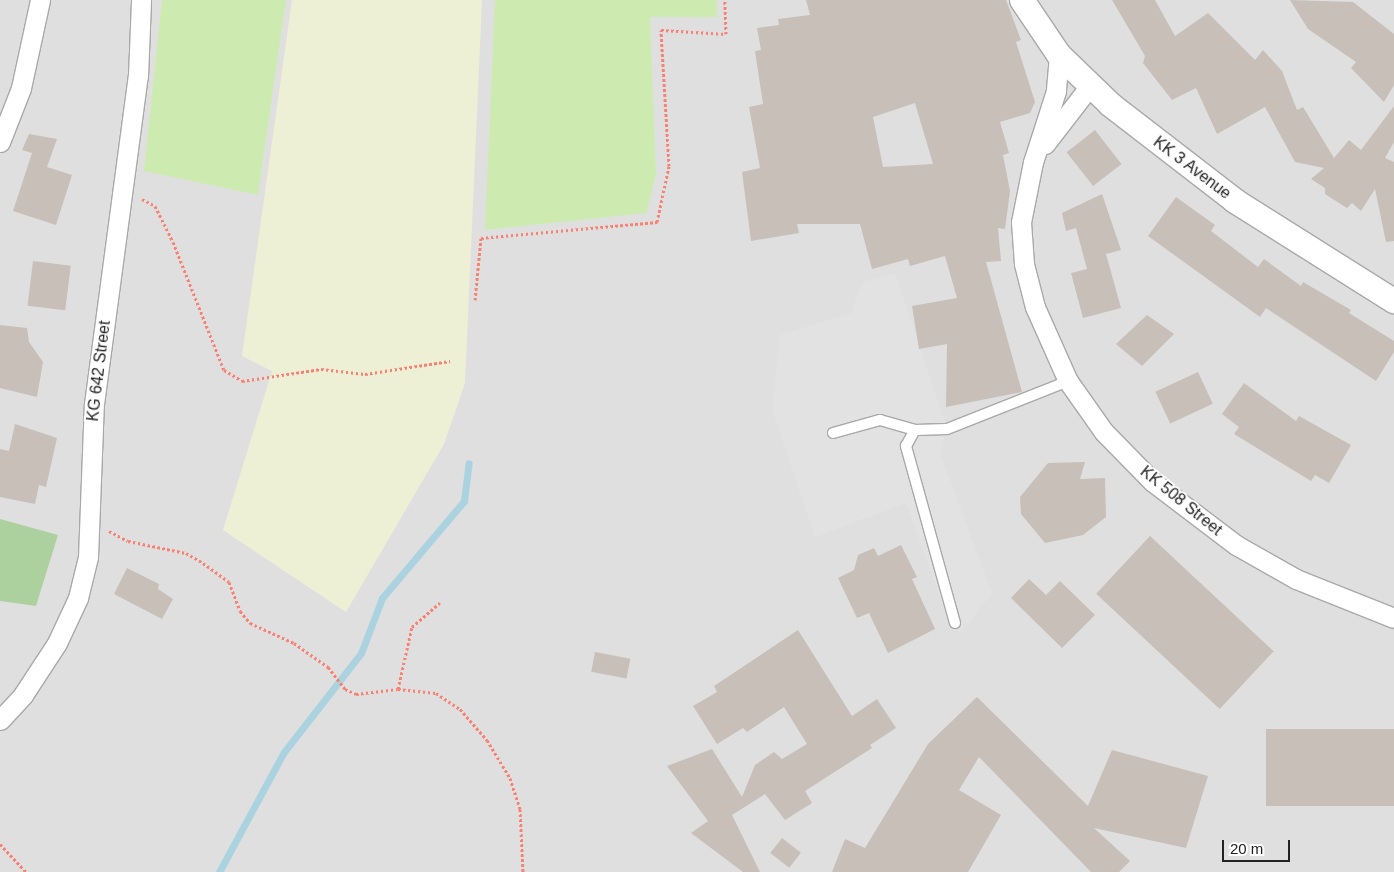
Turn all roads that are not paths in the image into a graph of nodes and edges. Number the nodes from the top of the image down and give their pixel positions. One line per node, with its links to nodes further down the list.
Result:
1 (40, 0): 6 (street)
2 (141, 0): 14 (street, KG 642 Street)
3 (1022, 0): 4 (street, KK 3 Avenue)
4 (1059, 55): 5 (street, KK 3 Avenue); 7 (street, KK 508 Street)
5 (1089, 87): 7 (street, KK 508 Street); 8 (street, KK 3 Avenue)
6 (0, 142)
7 (1033, 162): 9 (street, KK 508 Street)
8 (1394, 301)
9 (1068, 381): 10 (lane); 12 (street, KK 508 Street)
10 (915, 430): 11 (lane); 13 (lane)
11 (833, 433)
12 (1394, 618)
13 (955, 623)
14 (0, 720)

